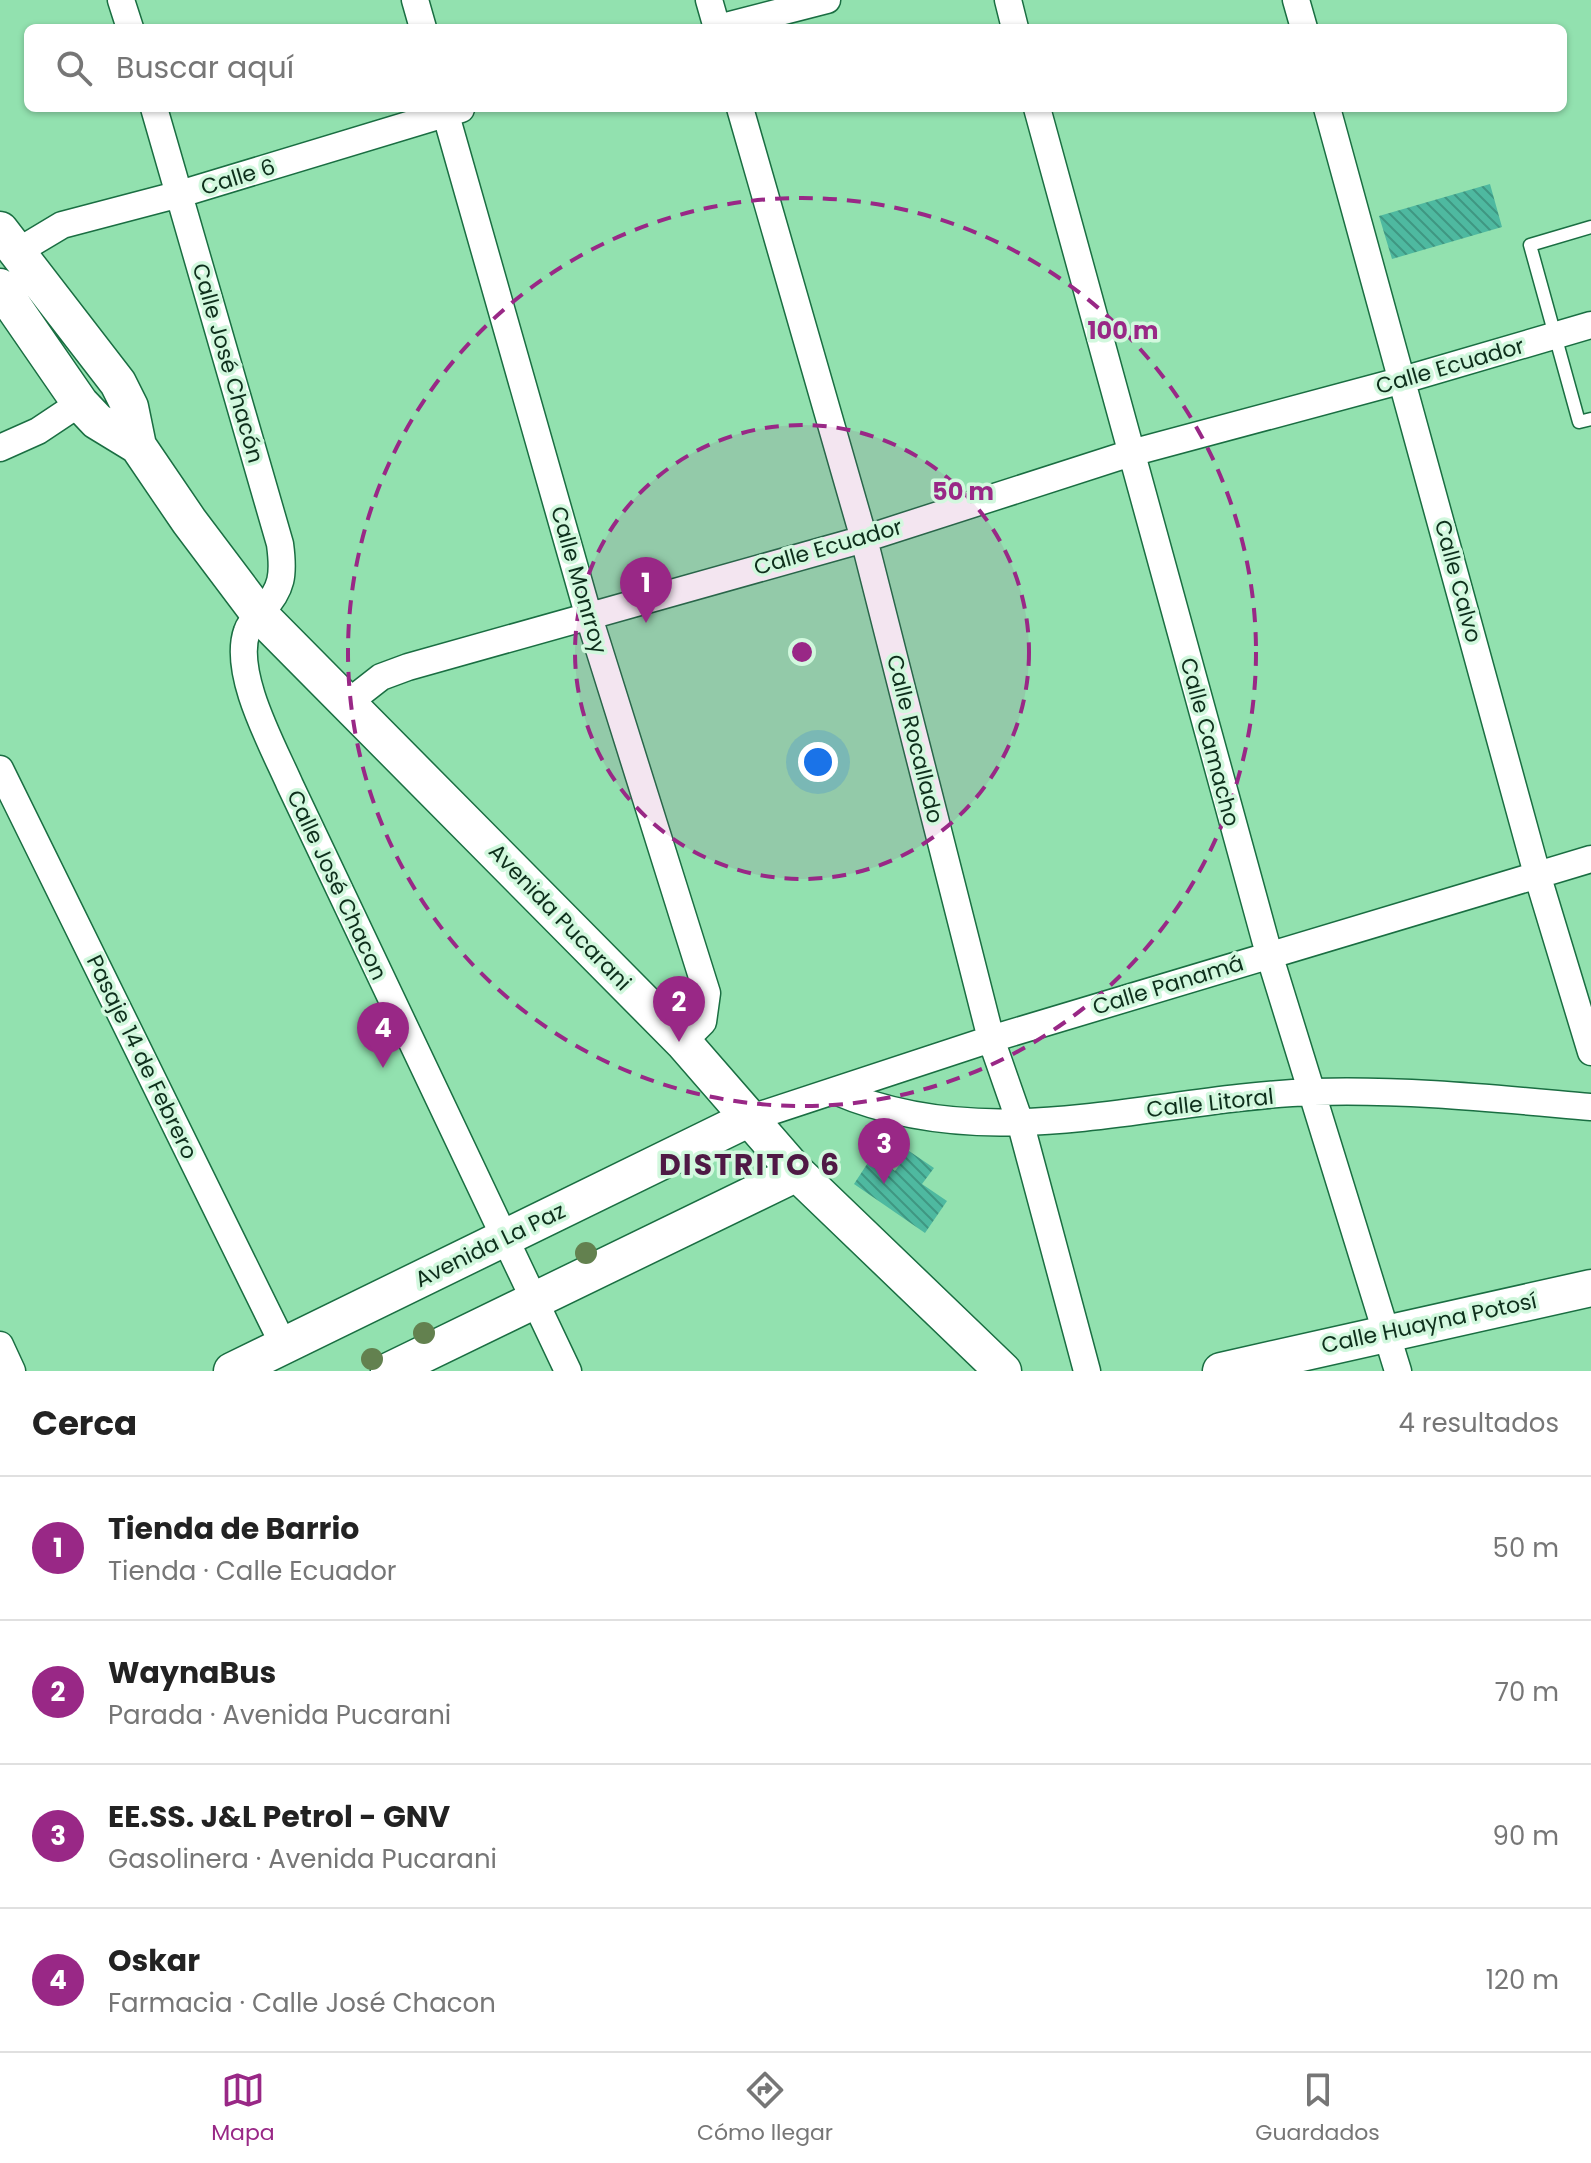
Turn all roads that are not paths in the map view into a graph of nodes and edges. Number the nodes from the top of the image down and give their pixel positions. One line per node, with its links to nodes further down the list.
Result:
1 (121, 0): 7 (street)
2 (415, 0): 8 (street)
3 (709, 0): 9 (street)
4 (827, 0): 10 (street)
5 (1008, 0): 11 (street)
6 (1296, 0): 12 (street)
7 (129, 24)
8 (422, 24)
9 (716, 24)
10 (733, 24)
11 (1014, 24)
12 (1303, 24)
13 (155, 112): 19 (street, Calle José Chacón)
14 (445, 112): 19 (street, Calle 6)
15 (452, 112): 33 (street, Calle Monrroy)
16 (741, 112): 31 (street, Calle Rocallado)
17 (1038, 112): 30 (street, Calle Camacho)
18 (1328, 112): 25 (street, Calle Calvo)
19 (180, 194): 21 (street, Calle 6); 32 (street, Calle José Chacón)
20 (1591, 227): 24 (lane)
21 (8, 241): 28 (street, Avenida Pucarani)
22 (0, 287): 26 (street, Avenida Pucarani)
23 (1591, 325): 24 (street, Calle Ecuador)
24 (1557, 335): 25 (street, Calle Ecuador); 27 (lane)
25 (1403, 380): 30 (street, Calle Ecuador); 37 (street, Calle Calvo)
26 (80, 403): 28 (street, Avenida Pucarani); 29 (street)
27 (1591, 419)
28 (138, 446): 32 (street, Avenida Pucarani)
29 (0, 448)
30 (1131, 453): 31 (street, Calle Ecuador); 38 (street, Calle Camacho)
31 (864, 539): 33 (street, Calle Ecuador); 39 (street, Calle Rocallado)
32 (259, 614): 34 (street, Avenida Pucarani); 48 (street, Calle José Chacon)
33 (588, 614): 34 (street, Calle Ecuador); 40 (street, Calle Monrroy)
34 (349, 702): 40 (street, Avenida Pucarani)
35 (0, 769): 53 (street, Pasaje 14 de Febrero)
36 (1591, 859): 37 (street, Calle Panamá)
37 (1537, 874): 38 (street, Calle Panamá); 41 (street, Calle Calvo)
38 (1269, 954): 39 (street, Calle Panamá); 43 (street, Calle Camacho)
39 (991, 1039): 42 (street, Calle Panamá); 46 (street, Calle Rocallado)
40 (683, 1042): 45 (street, Avenida Pucarani)
41 (1591, 1052)
42 (835, 1091): 45 (street, Calle Panamá); 46 (street, Calle Litoral)
43 (1311, 1092): 44 (street, Calle Litoral); 46 (street, Calle Litoral); 51 (street, Calle Camacho)
44 (1591, 1107)
45 (748, 1119): 47 (street, Avenida Pucarani); 48 (street, Avenida La Paz)
46 (1021, 1125): 59 (street, Calle Rocallado)
47 (797, 1173): 50 (street); 58 (street, Avenida Pucarani)
48 (505, 1238): 50 (street, Calle José Chacon); 53 (street, Avenida La Paz)
49 (1591, 1288): 51 (street, Calle Huayna Potosí)
50 (533, 1301): 56 (street); 57 (street)
51 (1386, 1331): 60 (street, Calle Huayna Potosí); 61 (street, Calle Camacho)
52 (0, 1345): 54 (street)
53 (284, 1346): 55 (street, Avenida La Paz)
54 (12, 1371)
55 (232, 1371)
56 (389, 1371)
57 (568, 1371)
58 (1003, 1371)
59 (1087, 1371)
60 (1221, 1371)
61 (1398, 1371)

